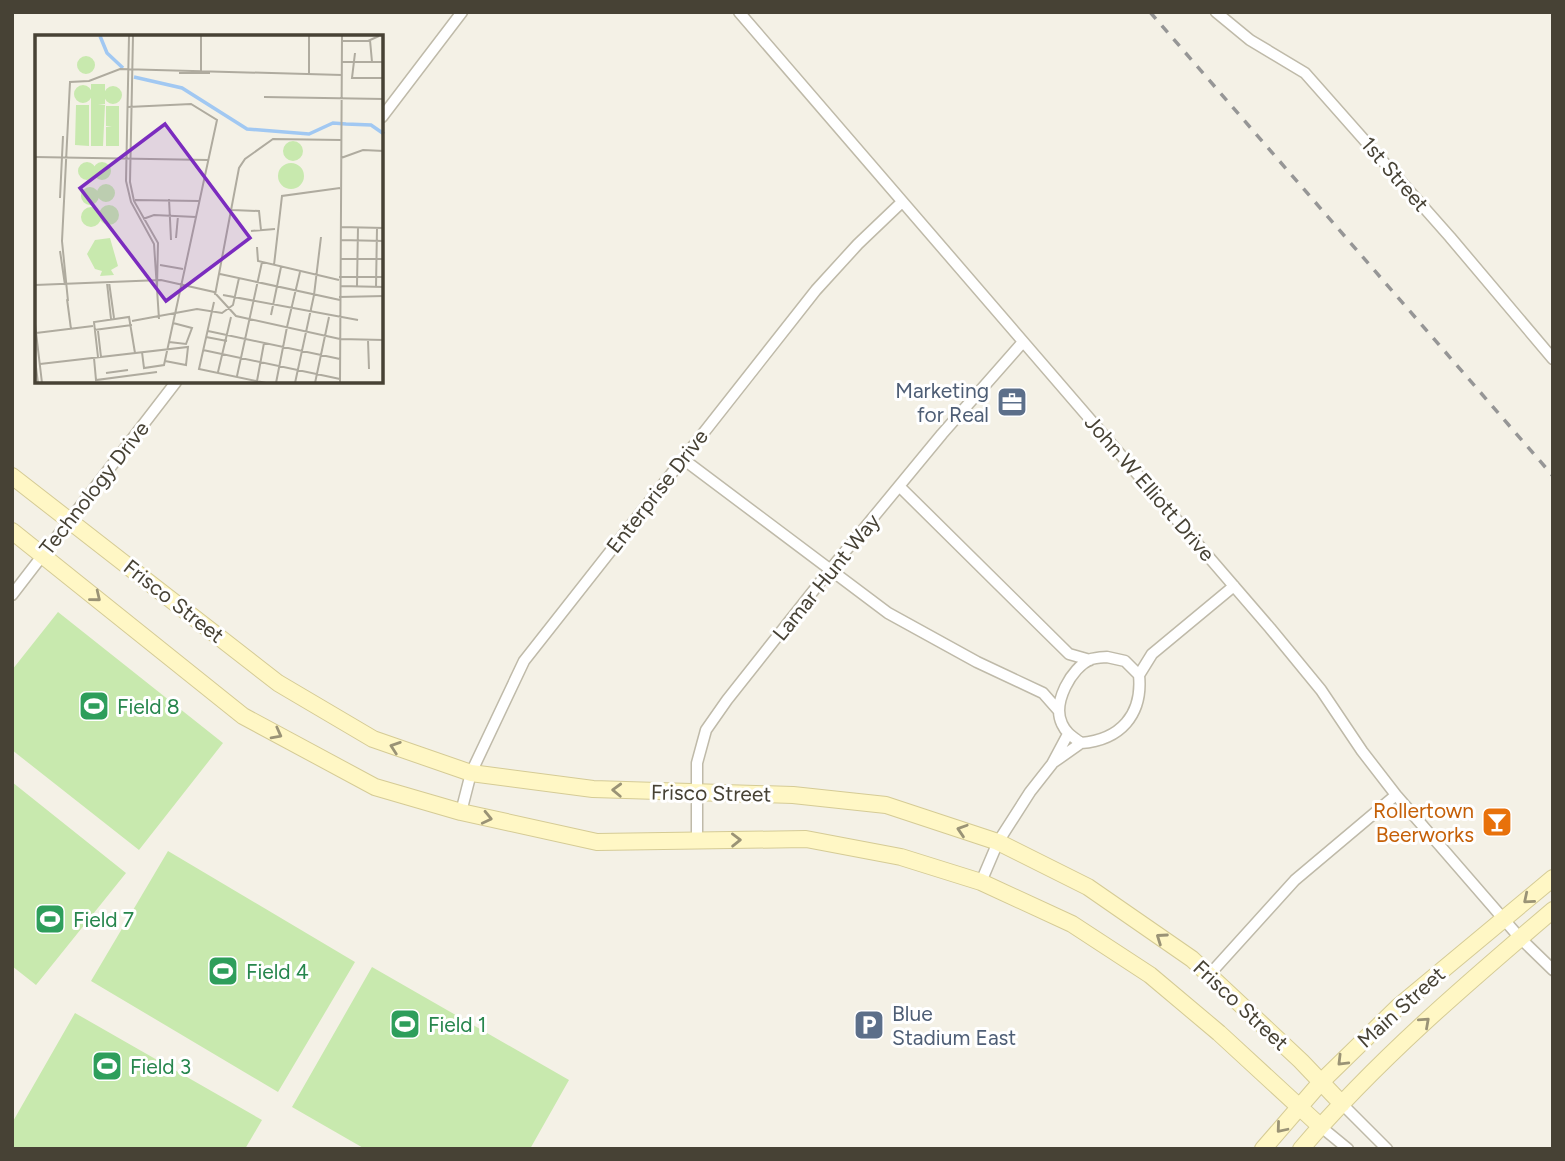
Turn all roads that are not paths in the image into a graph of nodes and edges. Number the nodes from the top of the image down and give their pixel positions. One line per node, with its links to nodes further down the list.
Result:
1 (462, 12): 4 (street)
2 (739, 12): 5 (street, John W Elliott Drive)
3 (1216, 12): 7 (street, 1st Street)
4 (383, 116)
5 (902, 202): 6 (street, John W Elliott Drive); 9 (street, Enterprise Drive)
6 (1023, 342): 11 (street, Lamar Hunt Way); 16 (street, John W Elliott Drive)
7 (1553, 359)
8 (175, 383): 12 (street, Technology Drive)
9 (683, 459): 15 (street); 30 (street, Enterprise Drive)
10 (12, 475): 12 (street, Frisco Street)
11 (899, 486): 15 (street, Lamar Hunt Way); 18 (street)
12 (69, 519): 14 (street, Technology Drive); 30 (street, Frisco Street, one-way to 12)
13 (12, 531): 14 (street, Frisco Street)
14 (42, 555): 17 (street, Technology Drive); 33 (street, Frisco Street, one-way to 33)
15 (830, 571): 25 (street); 31 (street, Lamar Hunt Way)
16 (1234, 586): 19 (street); 32 (street, John W Elliott Drive)
17 (12, 595)
18 (1069, 654): 20 (street); 23 (street)
19 (1152, 654): 21 (street); 22 (street)
20 (1090, 660): 21 (street); 23 (street)
21 (1125, 661): 22 (street)
22 (1139, 675): 28 (street)
23 (1071, 677): 24 (street)
24 (1064, 691): 25 (street); 26 (street)
25 (1043, 693): 26 (street)
26 (1058, 710): 27 (street)
27 (1068, 734): 28 (street); 29 (street)
28 (1081, 743): 29 (street)
29 (1052, 764): 35 (street)
30 (471, 773): 31 (street, Frisco Street, one-way to 30); 33 (street, Enterprise Drive)
31 (697, 793): 34 (street, Lamar Hunt Way); 35 (street, Frisco Street, one-way to 31)
32 (1396, 795): 39 (street, John W Elliott Drive); 42 (street)
33 (461, 812): 34 (street, Frisco Street, one-way to 34)
34 (697, 841): 37 (street, Frisco Street, one-way to 37)
35 (998, 842): 37 (street); 42 (street, Frisco Street, one-way to 35)
36 (1553, 878): 39 (street, Main Street, one-way to 39)
37 (981, 882): 45 (street, Frisco Street)
38 (1553, 910): 40 (street, Main Street)
39 (1504, 919): 40 (street, John W Elliott Drive); 43 (street, Main Street, one-way to 43)
40 (1520, 937): 41 (street, John W Elliott Drive); 44 (street, Main Street, one-way to 40)
41 (1553, 970)
42 (1209, 975): 43 (street, Frisco Street)
43 (1321, 1082): 44 (street, Frisco Street); 45 (street, Main Street)
44 (1342, 1104): 46 (street, Main Street); 50 (street, Frisco Street)
45 (1299, 1107): 46 (street, Frisco Street); 47 (street, Main Street, one-way to 47)
46 (1320, 1126): 48 (street, Main Street); 49 (street, Frisco Street)
47 (1263, 1149)
48 (1301, 1149)
49 (1348, 1149)
50 (1387, 1149)

